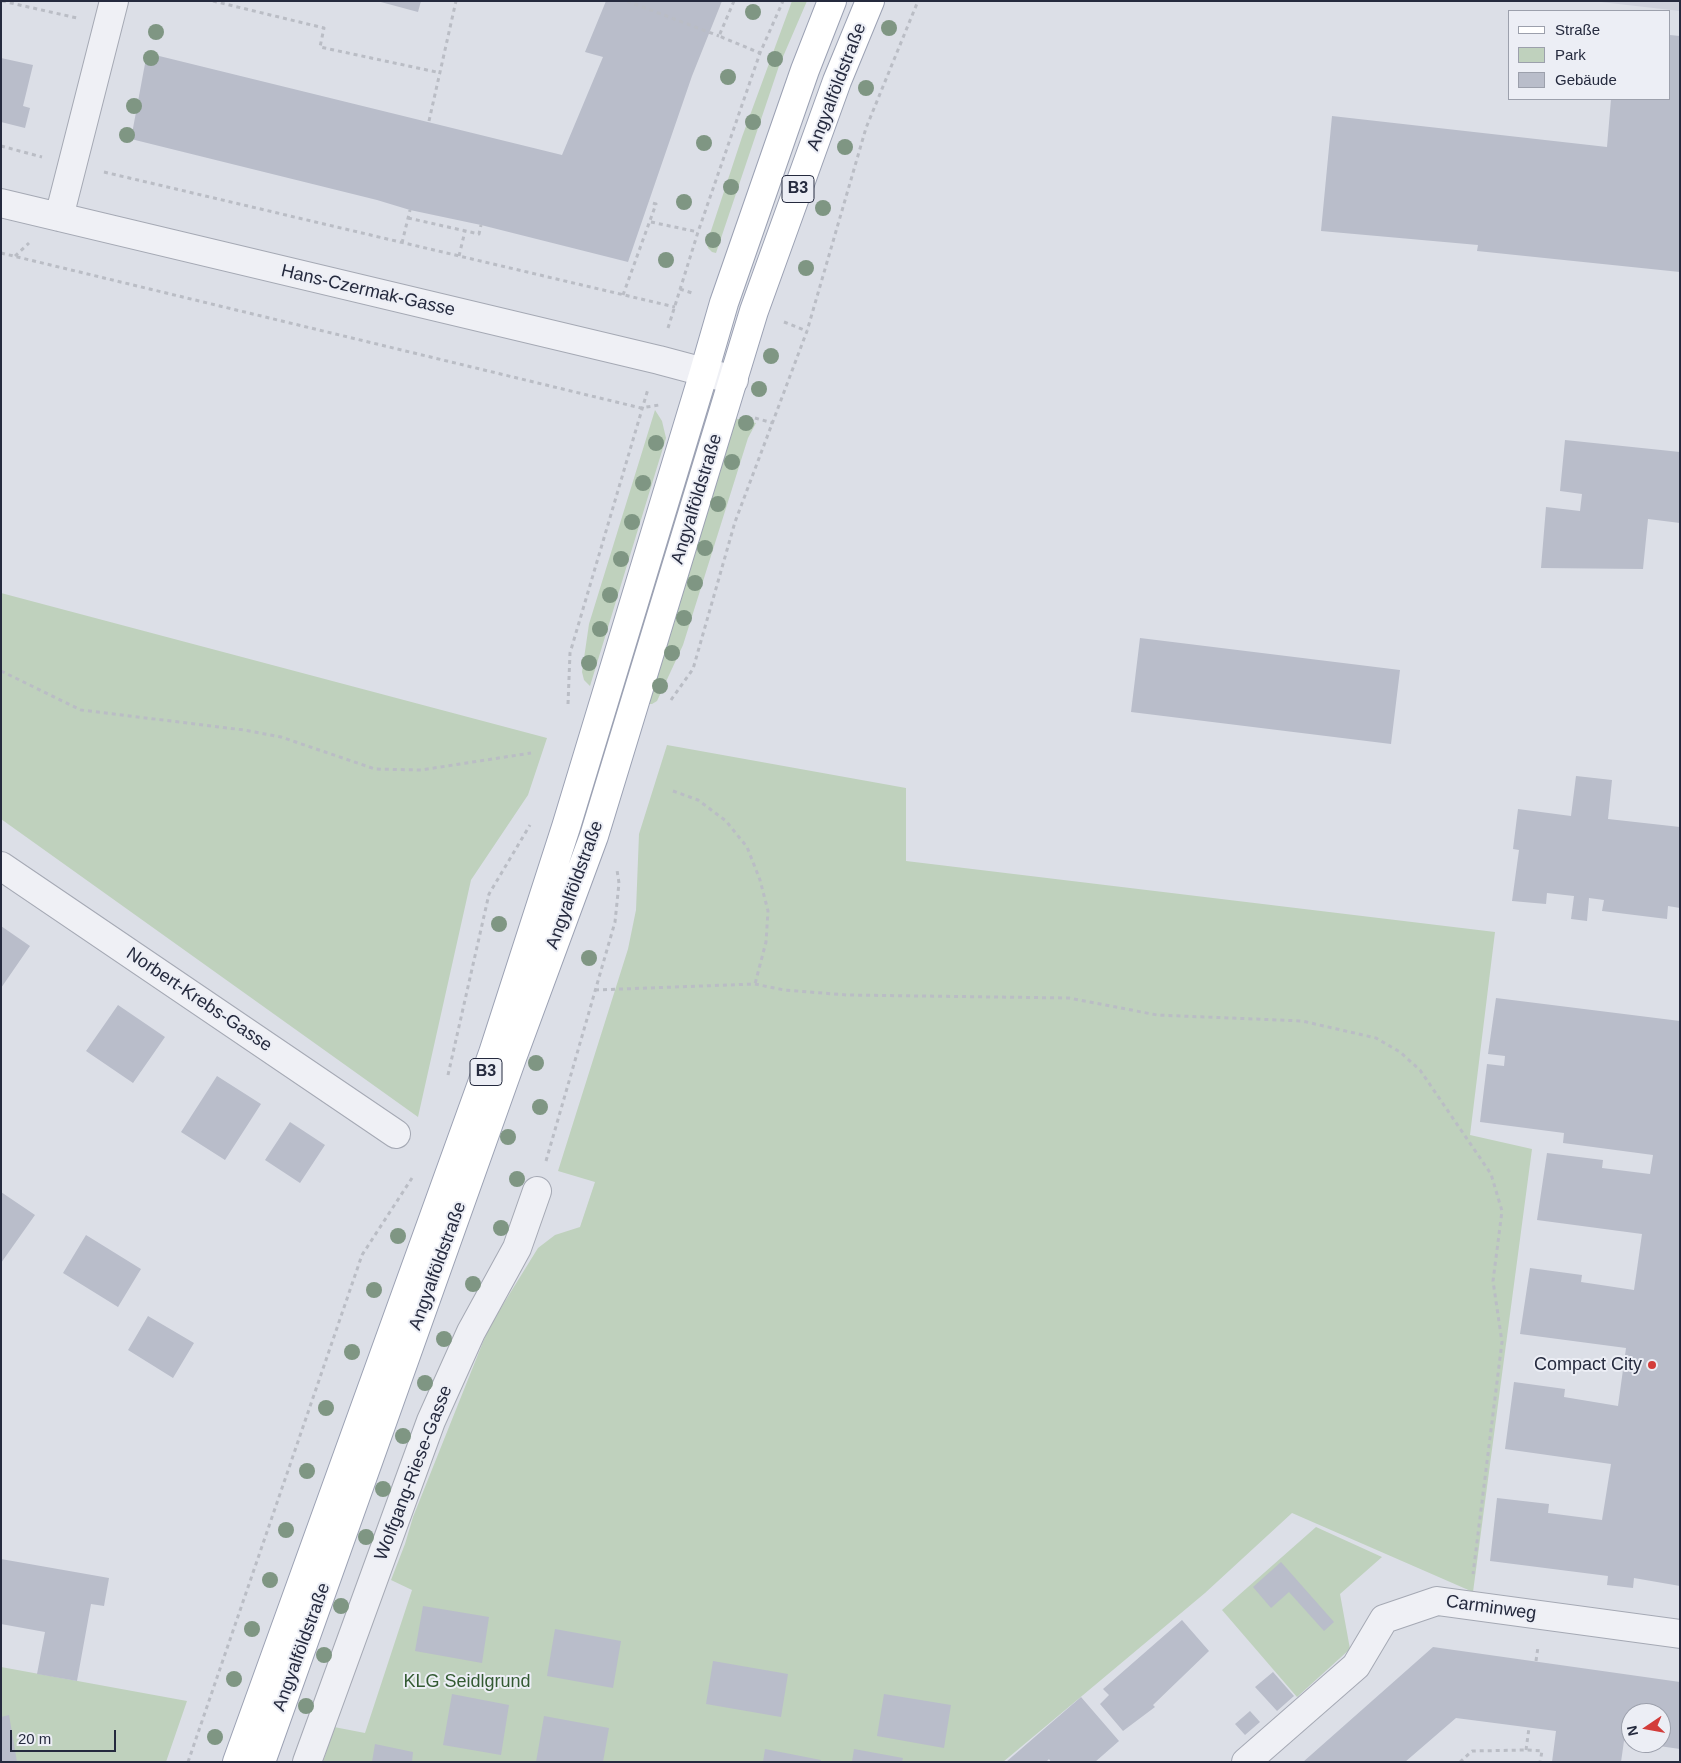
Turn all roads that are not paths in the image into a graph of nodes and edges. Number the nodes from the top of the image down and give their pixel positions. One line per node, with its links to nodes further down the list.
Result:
1 (832, 1): 6 (main road, Angyalföldstraße / B3)
2 (870, 1): 7 (main road, Angyalföldstraße / B3)
3 (111, 13): 5 (street)
4 (1, 203): 5 (street, Hans-Czermak-Gasse)
5 (60, 217): 6 (street, Hans-Czermak-Gasse)
6 (704, 372): 7 (street, Hans-Czermak-Gasse); 12 (main road, Angyalföldstraße / B3)
7 (734, 380): 13 (main road, Angyalföldstraße / B3)
8 (1, 866): 9 (street, Norbert-Krebs-Gasse)
9 (396, 1134)
10 (537, 1191): 14 (street, Wolfgang-Riese-Gasse)
11 (1680, 1634): 15 (street, Carminweg)
12 (237, 1762)
13 (260, 1762)
14 (307, 1762)
15 (1246, 1762)

